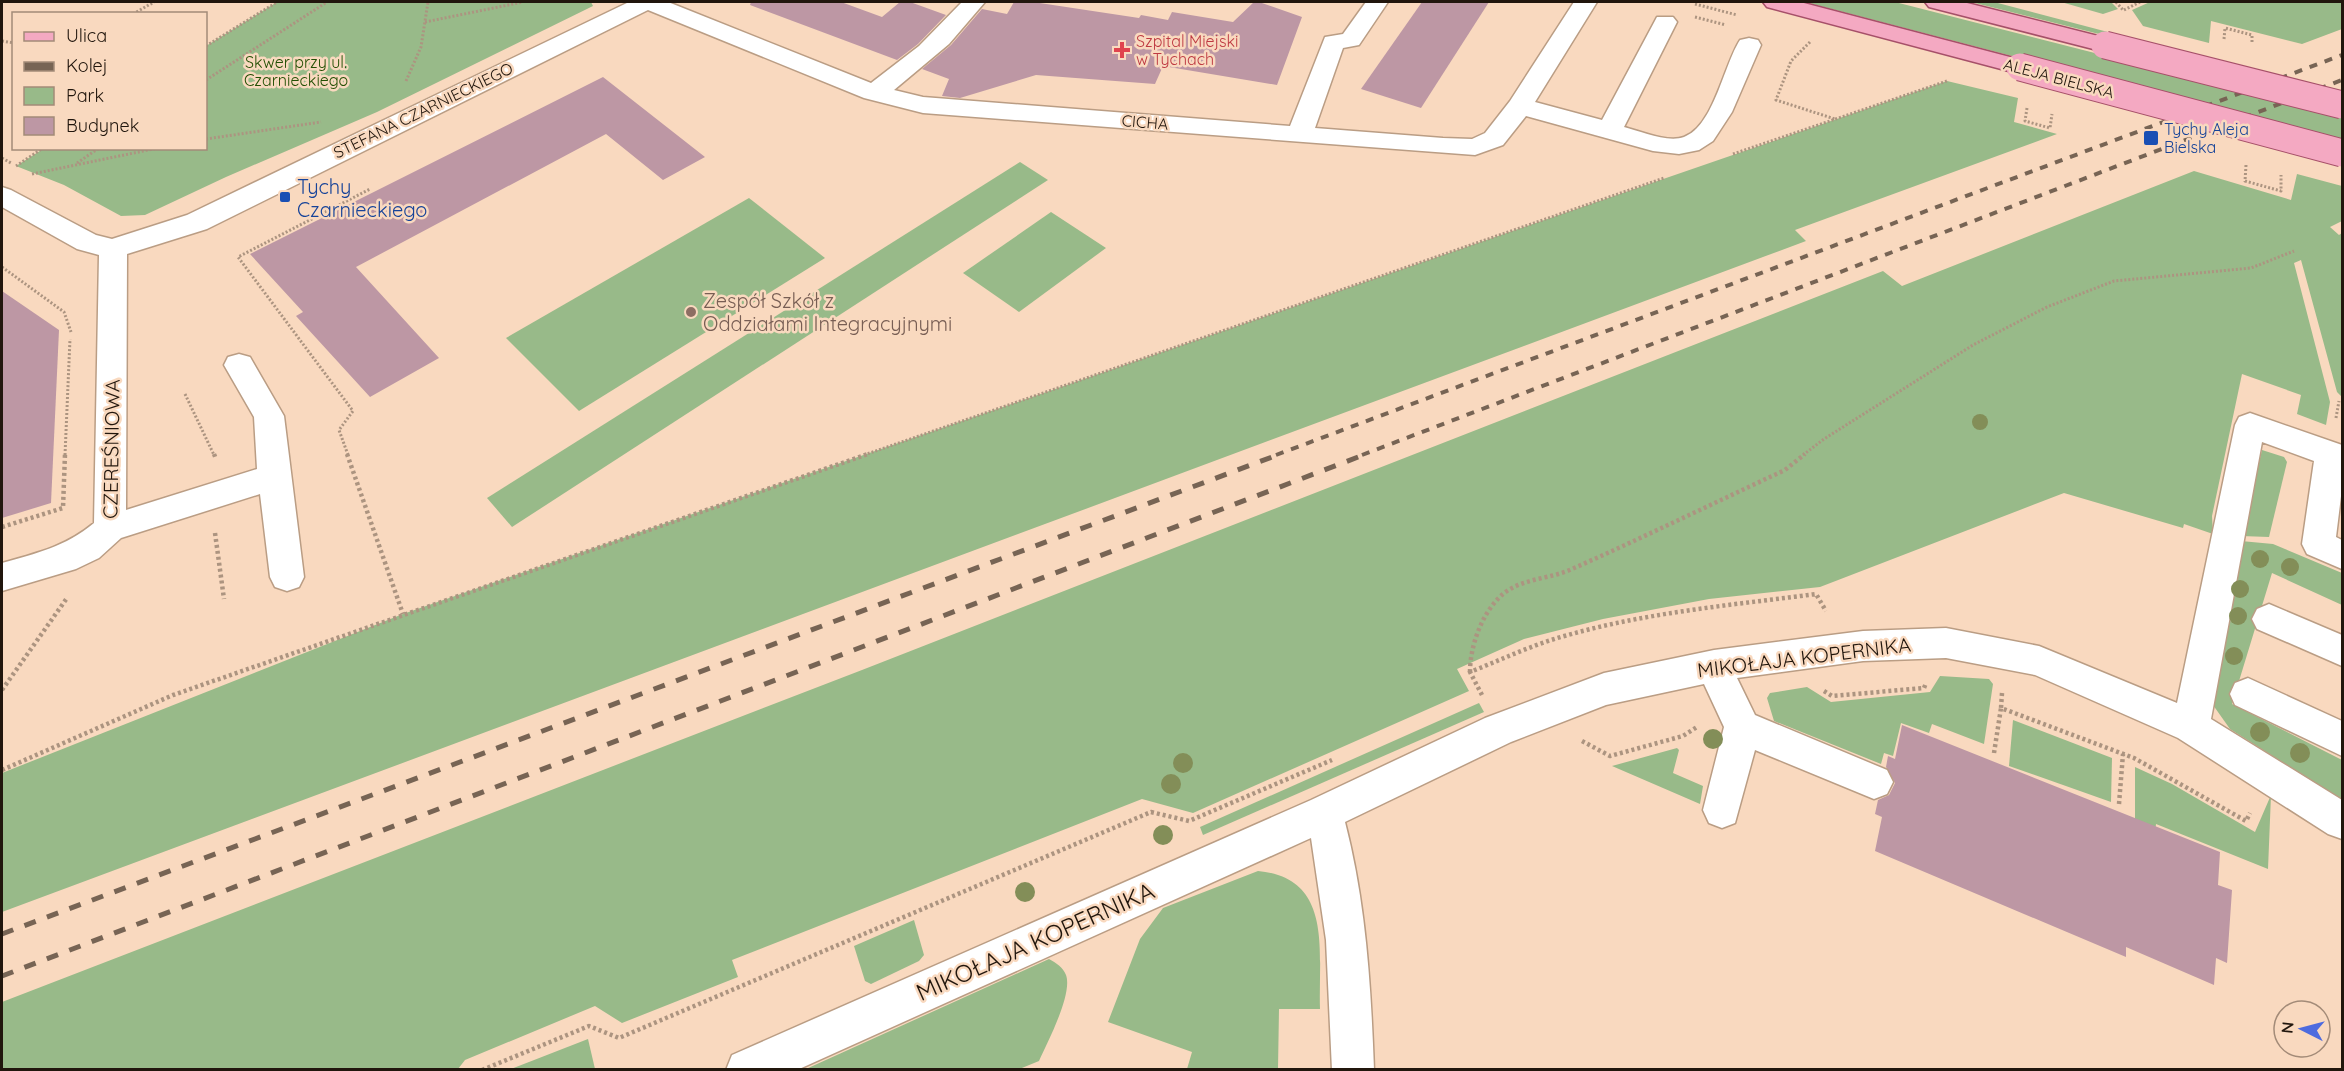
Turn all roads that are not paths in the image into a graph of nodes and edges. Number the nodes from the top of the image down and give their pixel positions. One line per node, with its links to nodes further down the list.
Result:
1 (647, 2): 9 (street, CICHA); 16 (street, STEFANA CZARNIECKIEGO)
2 (974, 2): 9 (street)
3 (1377, 2): 13 (street)
4 (1585, 2): 11 (street, CICHA)
5 (1775, 2): 14 (main road, ALEJA BIELSKA, bridge)
6 (1937, 2): 10 (main road, bridge)
7 (1665, 22): 12 (street)
8 (1749, 45): 12 (street)
9 (873, 93): 13 (street, CICHA)
10 (2343, 105)
11 (1520, 106): 12 (street); 13 (street, CICHA)
12 (1609, 131)
13 (1300, 135)
14 (2343, 153)
15 (2, 196): 16 (street)
16 (113, 249): 19 (street, CZEREŚNIOWA)
17 (239, 365): 18 (street)
18 (274, 477): 19 (street); 22 (street)
19 (110, 528): 21 (street, CZEREŚNIOWA)
20 (2343, 555): 28 (street)
21 (2, 577)
22 (287, 577)
23 (2268, 619): 24 (street)
24 (2343, 651)
25 (1714, 666): 27 (street); 28 (street, MIKOŁAJA KOPERNIKA); 32 (street, MIKOŁAJA KOPERNIKA)
26 (2248, 694): 29 (street)
27 (1736, 714): 30 (street); 31 (street)
28 (2191, 726): 33 (street, MIKOŁAJA KOPERNIKA)
29 (2343, 739)
30 (1874, 782)
31 (1722, 810)
32 (1324, 813): 34 (street, MIKOŁAJA KOPERNIKA); 35 (street)
33 (2343, 821)
34 (747, 1070)
35 (1353, 1070)

